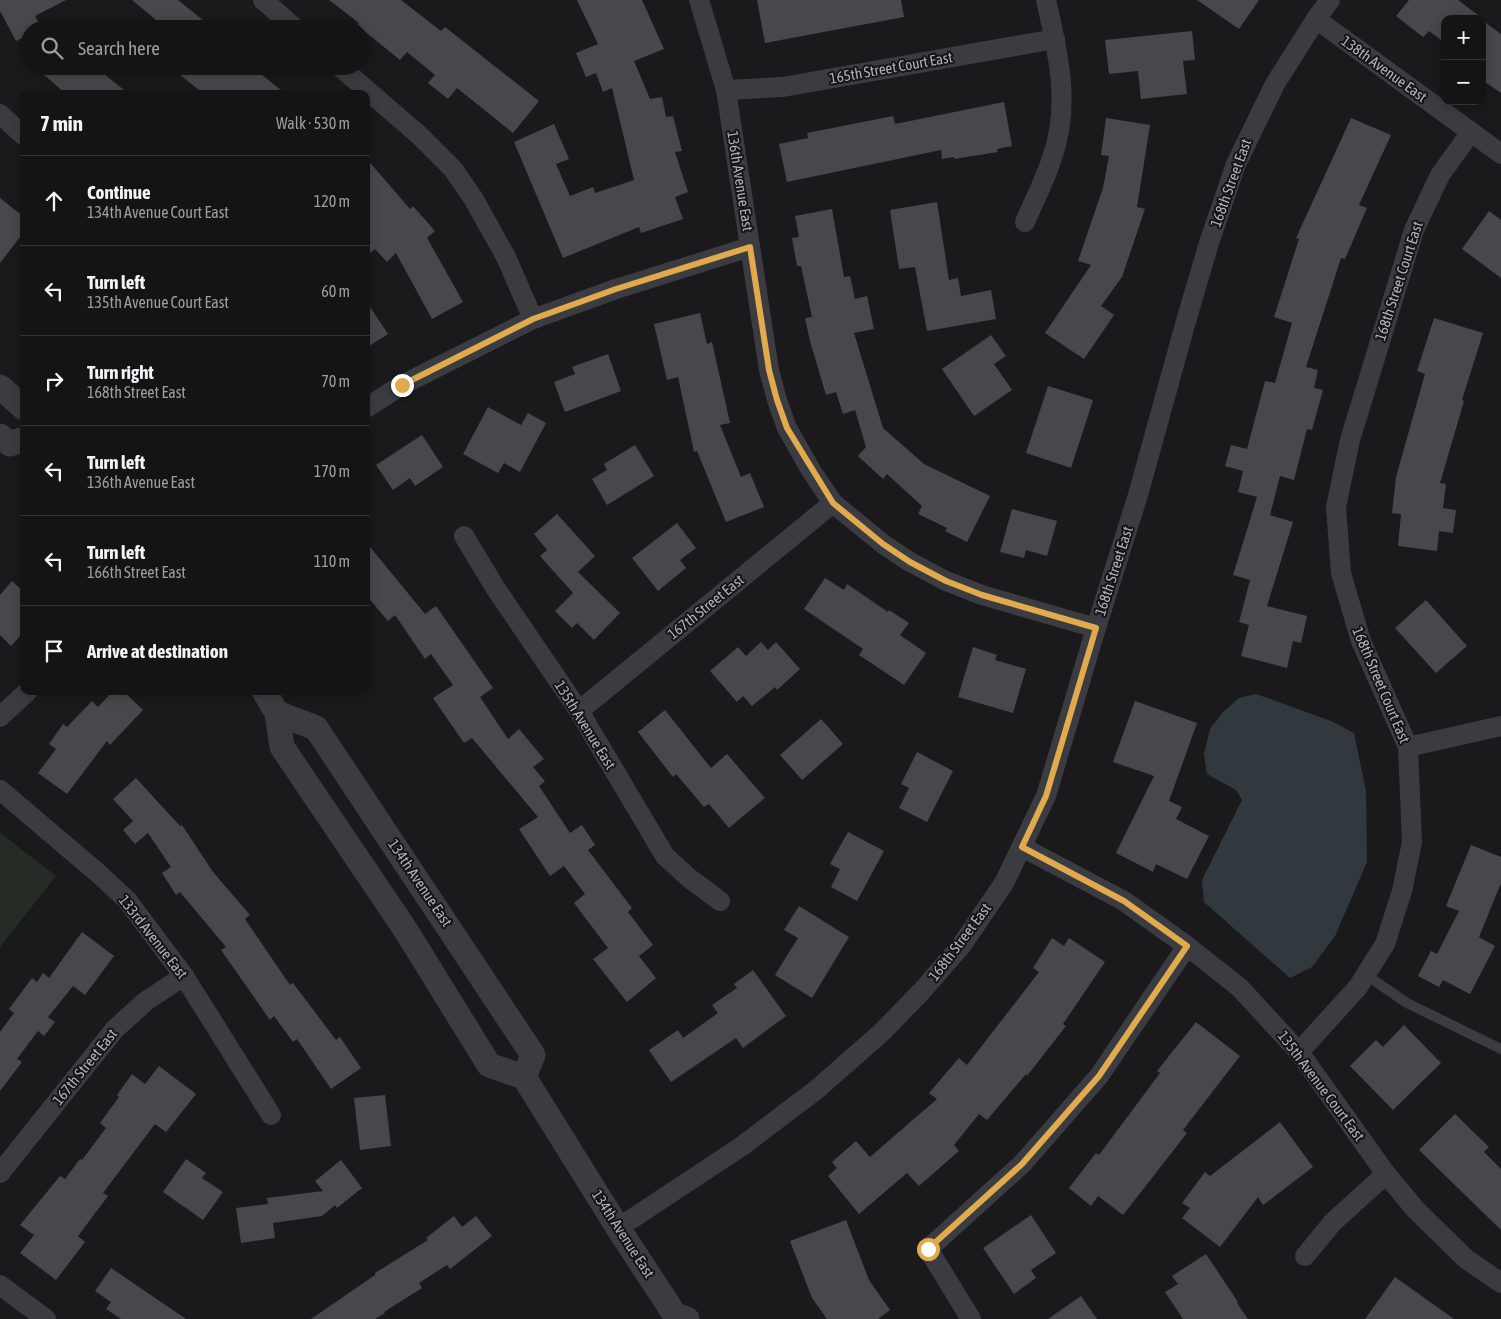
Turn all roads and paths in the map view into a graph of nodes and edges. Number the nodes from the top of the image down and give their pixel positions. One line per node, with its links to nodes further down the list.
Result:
1 (262, 0): 6 (street)
2 (699, 0): 10 (street, 136th Avenue East)
3 (1046, 0): 7 (street)
4 (1330, 0): 5 (street, 168th Street East)
5 (1316, 19): 14 (street, 138th Avenue East); 26 (street, 168th Street East)
6 (285, 20)
7 (1055, 39): 10 (street, 165th Street Court East); 16 (street)
8 (350, 75): 9 (street)
9 (367, 90)
10 (726, 90): 17 (street, 136th Avenue East)
11 (370, 92): 18 (street)
12 (0, 114): 13 (street)
13 (20, 132)
14 (1471, 132): 15 (street, 138th Avenue East); 33 (street, 168th Street Court East)
15 (1501, 154)
16 (1025, 222)
17 (750, 247): 18 (street); 24 (street, 136th Avenue East)
18 (533, 319): 21 (street)
19 (0, 387): 20 (street)
20 (20, 404)
21 (370, 405)
22 (0, 436): 23 (street)
23 (20, 441)
24 (833, 503): 26 (street, 136th Avenue East); 29 (street, 167th Street East)
25 (464, 536): 29 (street, 135th Avenue East)
26 (1096, 628): 35 (street, 168th Street East)
27 (24, 695): 31 (street)
28 (266, 695): 30 (street)
29 (579, 711): 36 (street, 135th Avenue East)
30 (277, 713): 42 (street); 42 (street, 134th Avenue East)
31 (0, 717)
32 (1501, 726): 33 (street)
33 (1408, 748): 38 (street, 168th Street Court East)
34 (0, 790): 39 (street, 133rd Avenue East)
35 (1022, 847): 37 (street, 135th Avenue Court East); 46 (street, 168th Street East)
36 (720, 901)
37 (1187, 946): 41 (street, 135th Avenue Court East); 52 (street)
38 (1366, 975): 40 (lane); 41 (street, 168th Street Court East)
39 (184, 976): 43 (street, 133rd Avenue East); 44 (street, 167th Street East)
40 (1501, 1049)
41 (1299, 1052): 45 (street, 135th Avenue Court East)
42 (524, 1077): 46 (street, 134th Avenue East)
43 (271, 1115)
44 (0, 1173)
45 (1386, 1174): 47 (street); 48 (street, 135th Avenue Court East)
46 (618, 1228): 50 (street, 134th Avenue East)
47 (1305, 1256)
48 (1501, 1283)
49 (0, 1285): 51 (street)
50 (679, 1318)
51 (46, 1319)
52 (972, 1319)

